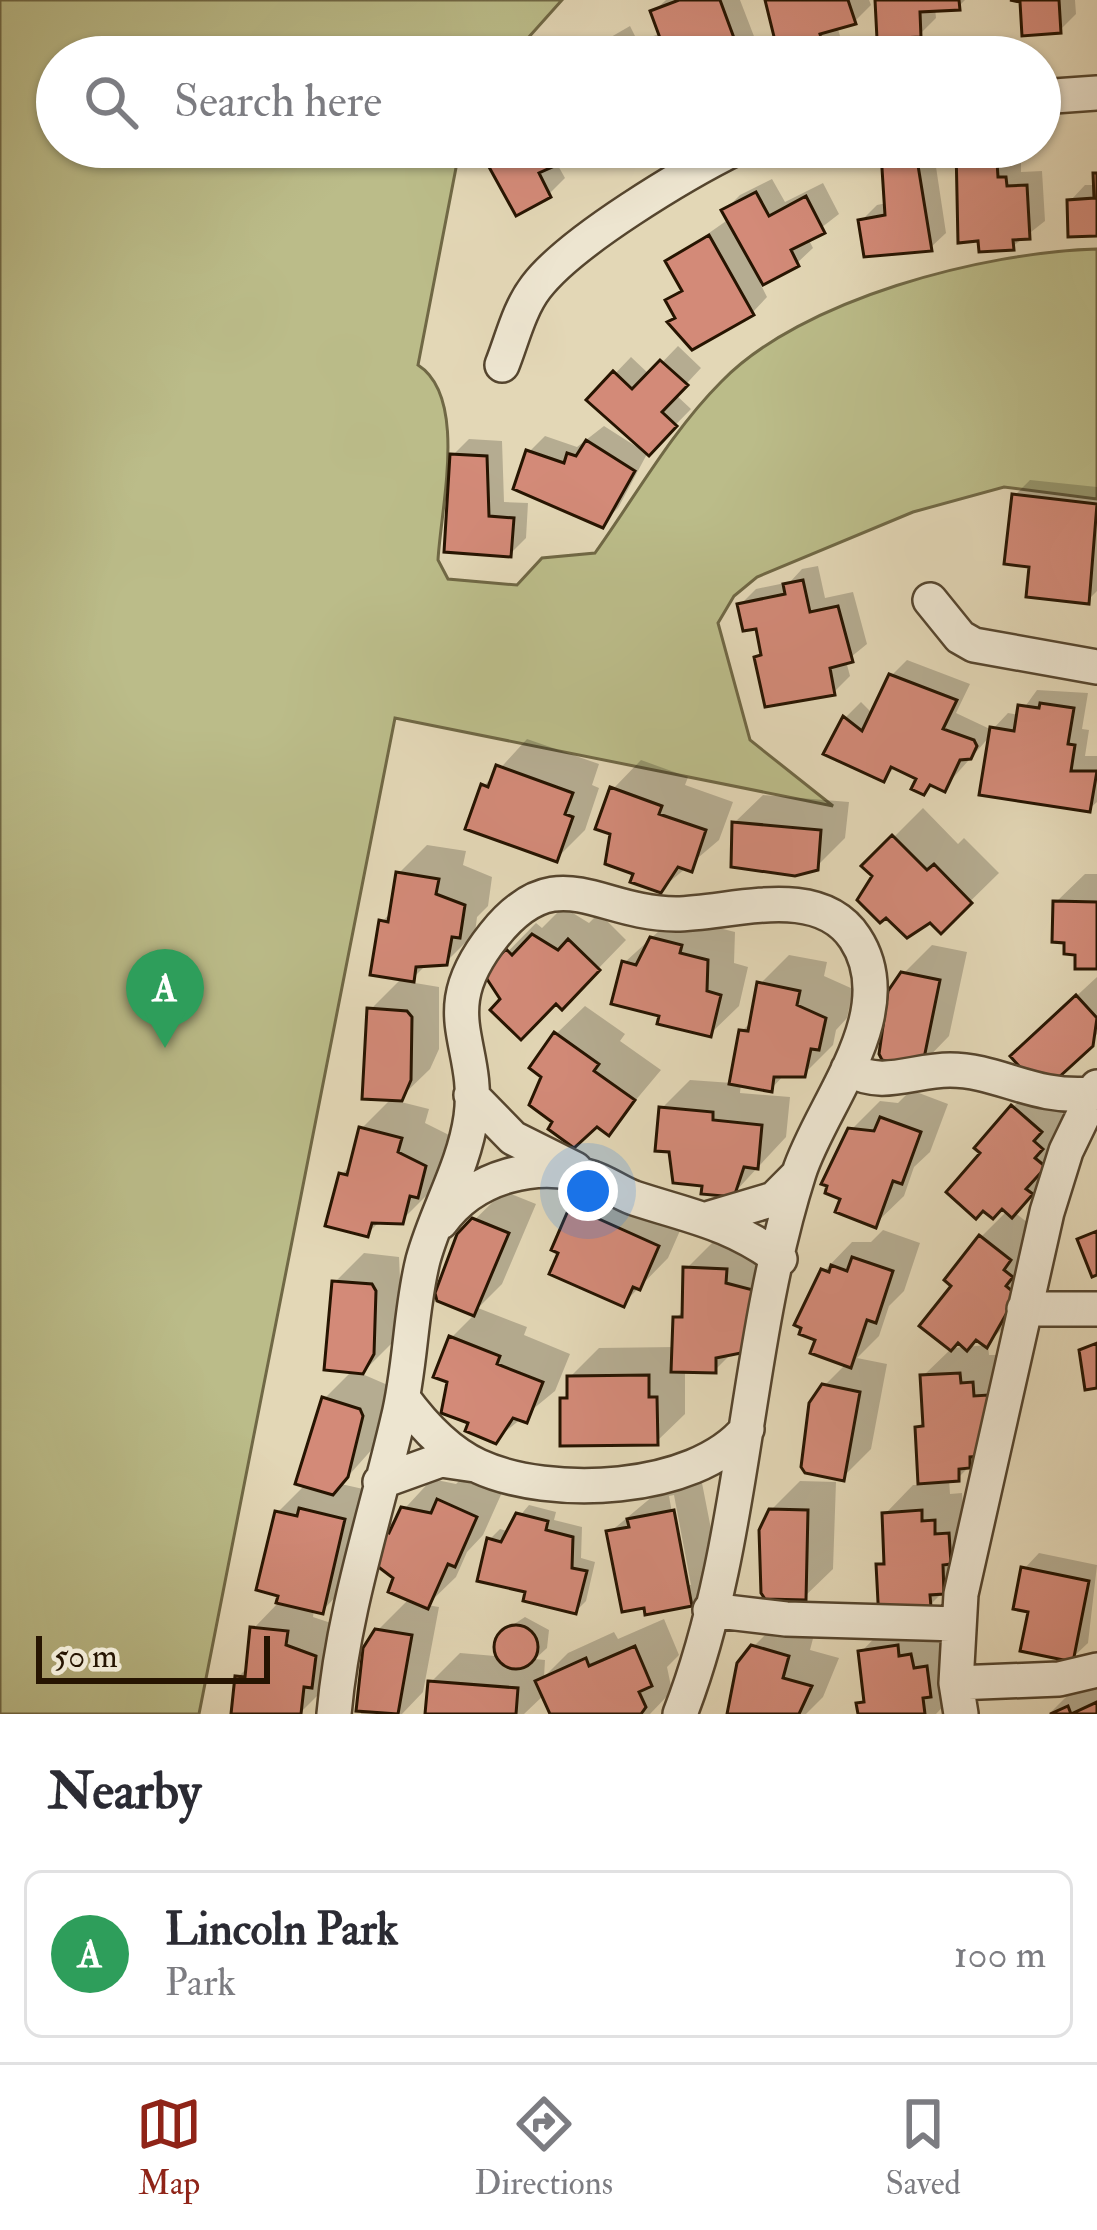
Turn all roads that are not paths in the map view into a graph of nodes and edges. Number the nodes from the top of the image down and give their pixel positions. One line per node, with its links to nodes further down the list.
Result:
1 (1097, 93): 2 (street)
2 (1061, 96)
3 (695, 168): 4 (street)
4 (502, 365)
5 (930, 600): 6 (street)
6 (1097, 667)
7 (848, 1069): 8 (street); 9 (street); 10 (street)
8 (1094, 1090): 15 (street)
9 (471, 1095): 11 (street); 13 (street)
10 (798, 1175): 12 (street); 14 (street)
11 (590, 1177): 12 (street); 13 (street)
12 (710, 1218): 14 (street)
13 (429, 1238): 17 (street)
14 (779, 1259): 18 (street)
15 (1024, 1309): 16 (street); 24 (street)
16 (1097, 1309)
17 (403, 1398): 19 (street); 21 (street)
18 (747, 1429): 20 (street); 22 (street)
19 (476, 1466): 20 (street); 21 (street)
20 (670, 1474): 22 (street)
21 (380, 1482): 27 (street)
22 (726, 1533): 23 (street)
23 (710, 1610): 24 (street); 28 (street)
24 (958, 1624): 26 (street)
25 (1097, 1670): 26 (street)
26 (958, 1699)
27 (334, 1714)
28 (680, 1714)

